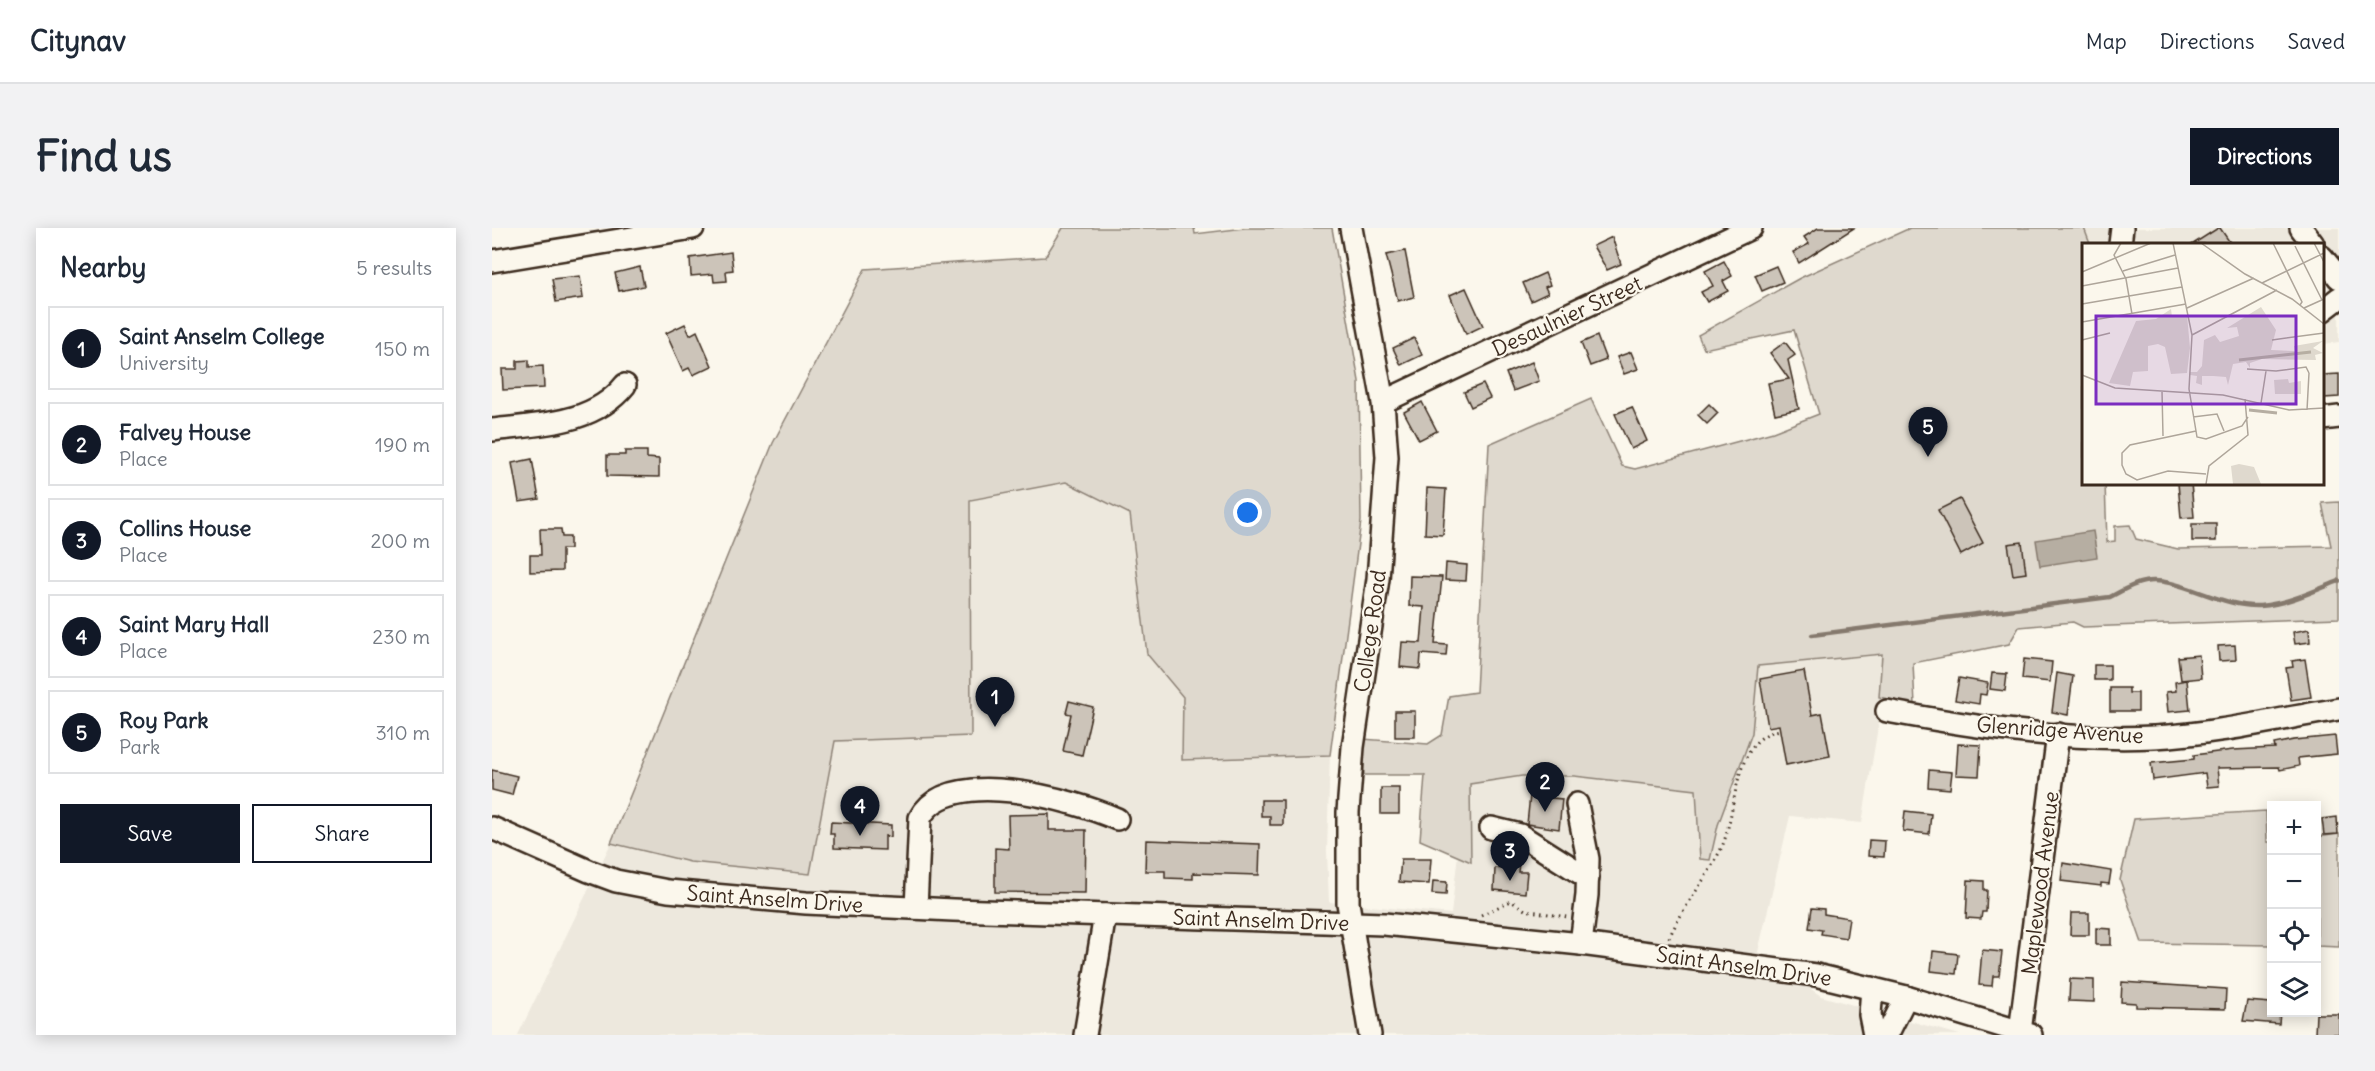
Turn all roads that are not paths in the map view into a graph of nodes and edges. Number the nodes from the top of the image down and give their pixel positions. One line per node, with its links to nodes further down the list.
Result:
1 (693, 228): 9 (street)
2 (1351, 228): 14 (street, College Road)
3 (1751, 228): 14 (street, Desaulnier Street)
4 (2122, 228): 6 (street)
5 (2301, 228): 7 (street)
6 (2120, 243)
7 (2312, 243)
8 (2324, 259): 10 (street)
9 (492, 261)
10 (2339, 278)
11 (2339, 298): 12 (street)
12 (2324, 309)
13 (625, 386): 17 (street)
14 (1383, 402): 28 (street, College Road)
15 (2339, 417): 16 (street)
16 (2324, 419)
17 (492, 430)
18 (2339, 709): 20 (street, Glenridge Avenue)
19 (1887, 711): 20 (street, Glenridge Avenue)
20 (2058, 734): 32 (street, Maplewood Avenue)
21 (1577, 804): 25 (street)
22 (1117, 819): 26 (street)
23 (492, 828): 26 (street, Saint Anselm Drive)
24 (1491, 828): 25 (street)
25 (1588, 878): 29 (street)
26 (916, 909): 27 (street, Saint Anselm Drive)
27 (1106, 915): 28 (street, Saint Anselm Drive); 33 (street)
28 (1351, 922): 29 (street, Saint Anselm Drive); 34 (street, College Road)
29 (1581, 944): 30 (street, Saint Anselm Drive)
30 (1872, 988): 31 (street, Saint Anselm Drive); 35 (street)
31 (1906, 997): 32 (street, Saint Anselm Drive); 36 (street)
32 (2025, 1033)
33 (1084, 1035)
34 (1370, 1035)
35 (1874, 1035)
36 (1887, 1035)

